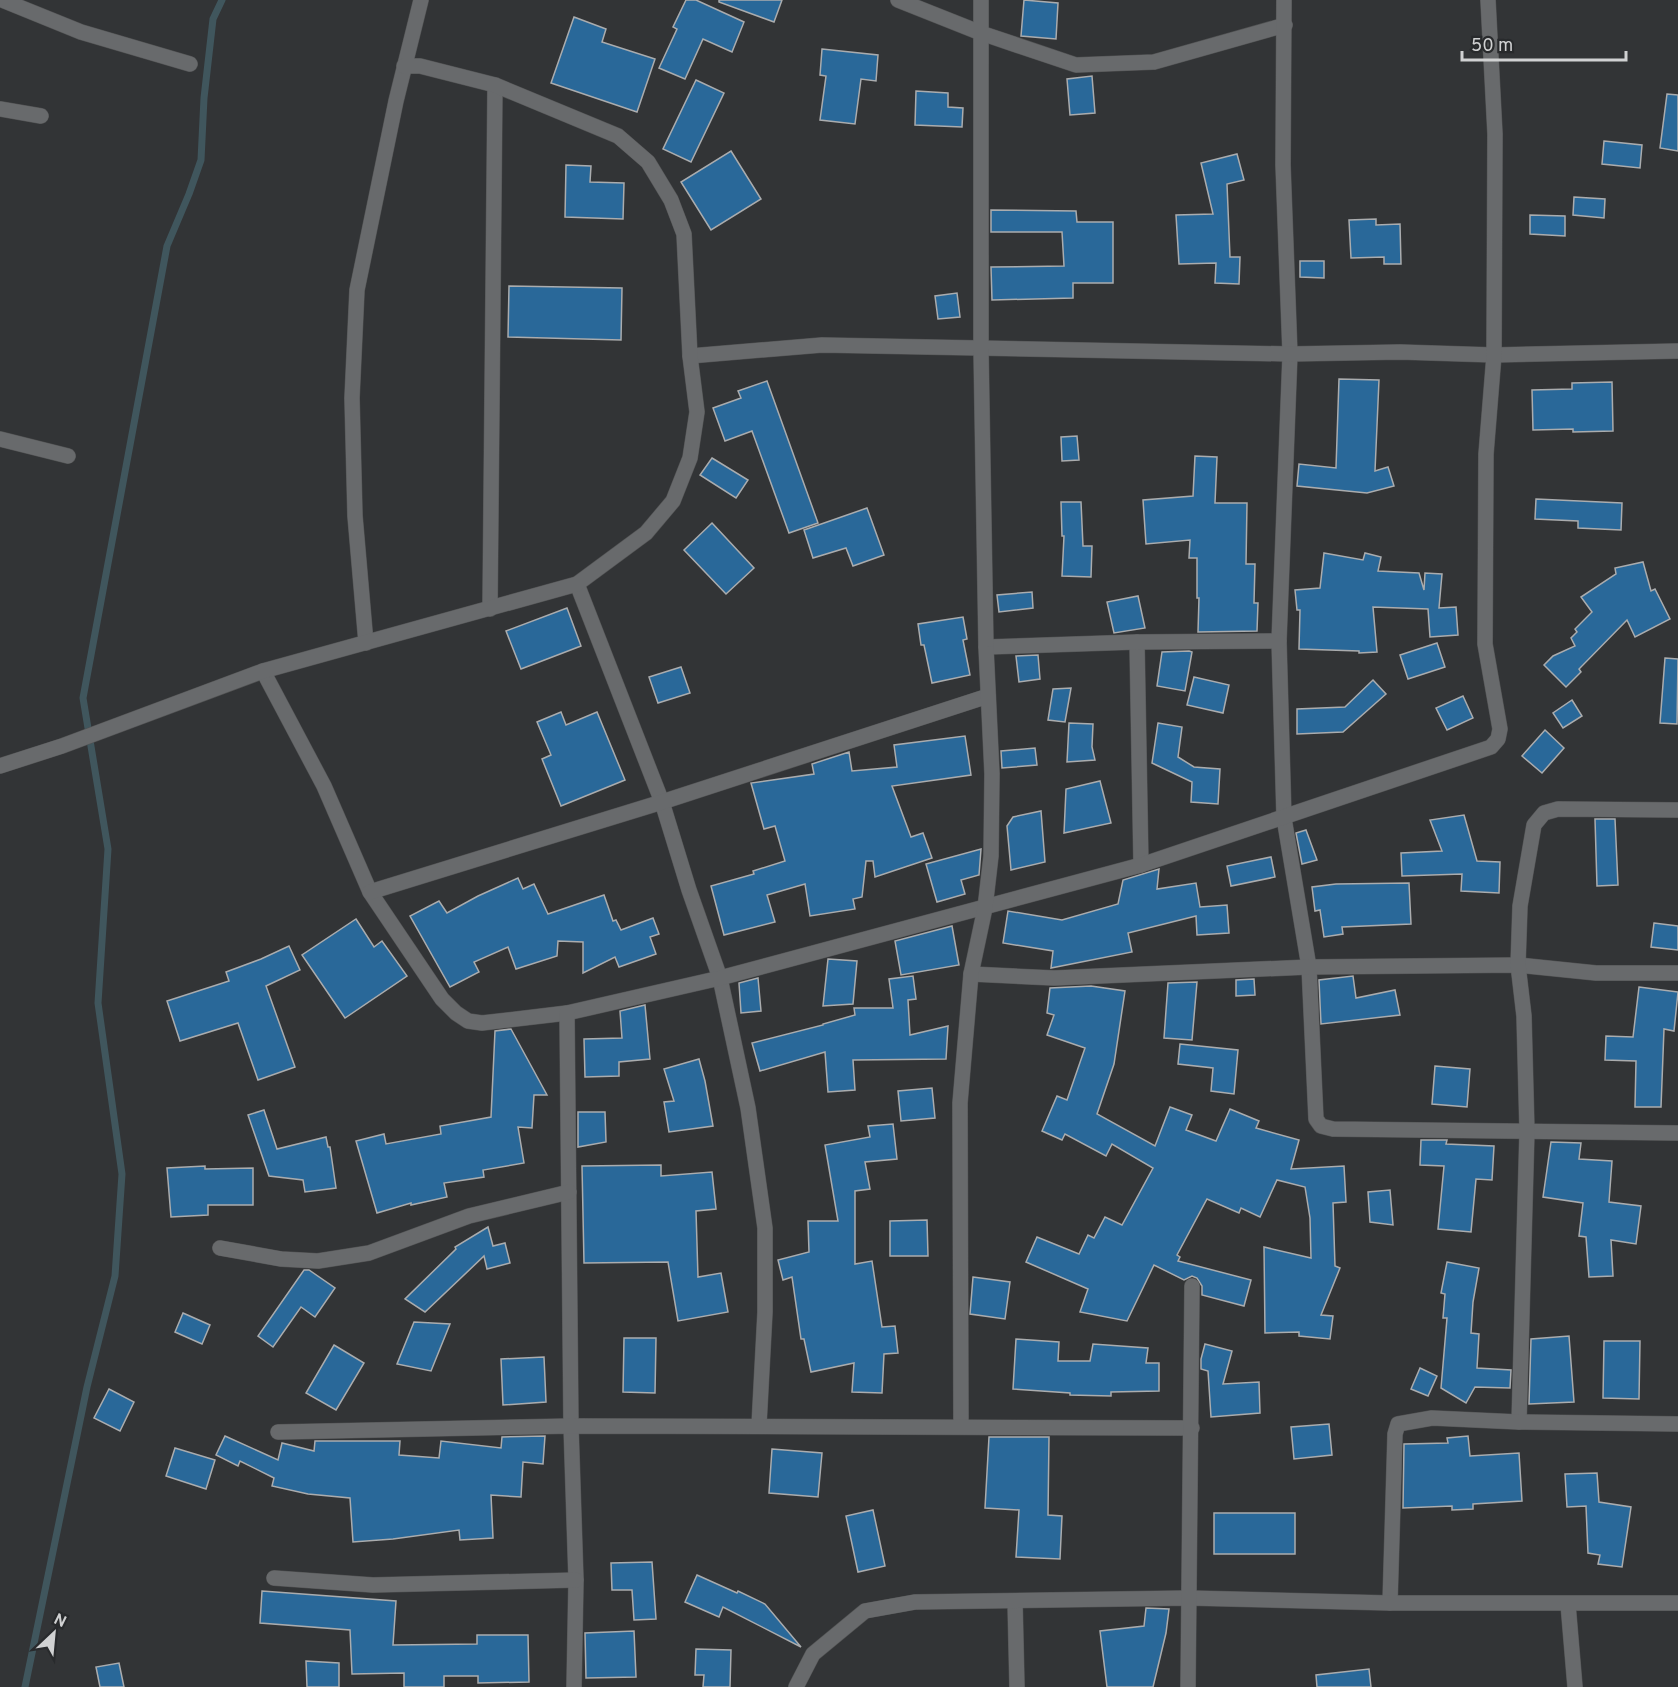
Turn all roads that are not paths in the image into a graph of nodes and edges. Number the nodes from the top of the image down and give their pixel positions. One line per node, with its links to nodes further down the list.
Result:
1 (2, 0): 9 (street)
2 (421, 0): 10 (street)
3 (898, 0): 8 (street)
4 (981, 0): 8 (street)
5 (1284, 0): 7 (street)
6 (1488, 0): 18 (street)
7 (1285, 25): 8 (street); 16 (street)
8 (981, 33): 14 (street)
9 (190, 64)
10 (404, 66): 11 (street); 25 (street)
11 (495, 85): 17 (street); 22 (street)
12 (0, 110): 13 (street)
13 (41, 116)
14 (981, 350): 16 (street); 17 (street); 26 (street)
15 (1678, 351): 18 (street)
16 (1290, 354): 18 (street); 23 (street)
17 (690, 356): 21 (street)
18 (1494, 356): 32 (street)
19 (0, 439): 20 (street)
20 (68, 456)
21 (577, 584): 22 (street); 30 (street)
22 (490, 609): 25 (street)
23 (1279, 641): 24 (street); 32 (street)
24 (1137, 642): 26 (street); 33 (street)
25 (366, 643): 27 (street)
26 (986, 647): 28 (street)
27 (263, 671): 29 (street); 34 (street)
28 (988, 696): 30 (street); 35 (street)
29 (0, 766)
30 (662, 802): 34 (street); 40 (street)
31 (1678, 810): 36 (street)
32 (1284, 818): 33 (street); 37 (street)
33 (1141, 865): 35 (street)
34 (370, 892): 41 (street)
35 (985, 908): 39 (street); 40 (street)
36 (1518, 965): 37 (street); 38 (street); 42 (street)
37 (1309, 967): 39 (street); 42 (street)
38 (1678, 972)
39 (971, 975): 51 (street)
40 (720, 978): 41 (street); 48 (street)
41 (567, 1013): 44 (street)
42 (1527, 1131): 43 (street); 47 (street)
43 (1678, 1133)
44 (569, 1192): 45 (street); 50 (street)
45 (220, 1248)
46 (1191, 1286): 52 (street)
47 (1519, 1422): 49 (street); 58 (street)
48 (759, 1425): 50 (street); 51 (street)
49 (1678, 1425)
50 (571, 1426): 53 (street); 55 (street)
51 (961, 1426): 52 (street)
52 (1192, 1428): 56 (street)
53 (278, 1432)
54 (274, 1578): 55 (street)
55 (576, 1580): 61 (street)
56 (1189, 1598): 57 (street); 58 (street); 64 (street)
57 (1016, 1601): 62 (street); 63 (street)
58 (1390, 1603): 60 (street)
59 (1678, 1603): 60 (street)
60 (1568, 1604): 65 (street)
61 (574, 1687)
62 (796, 1687)
63 (1017, 1687)
64 (1188, 1687)
65 (1575, 1687)

